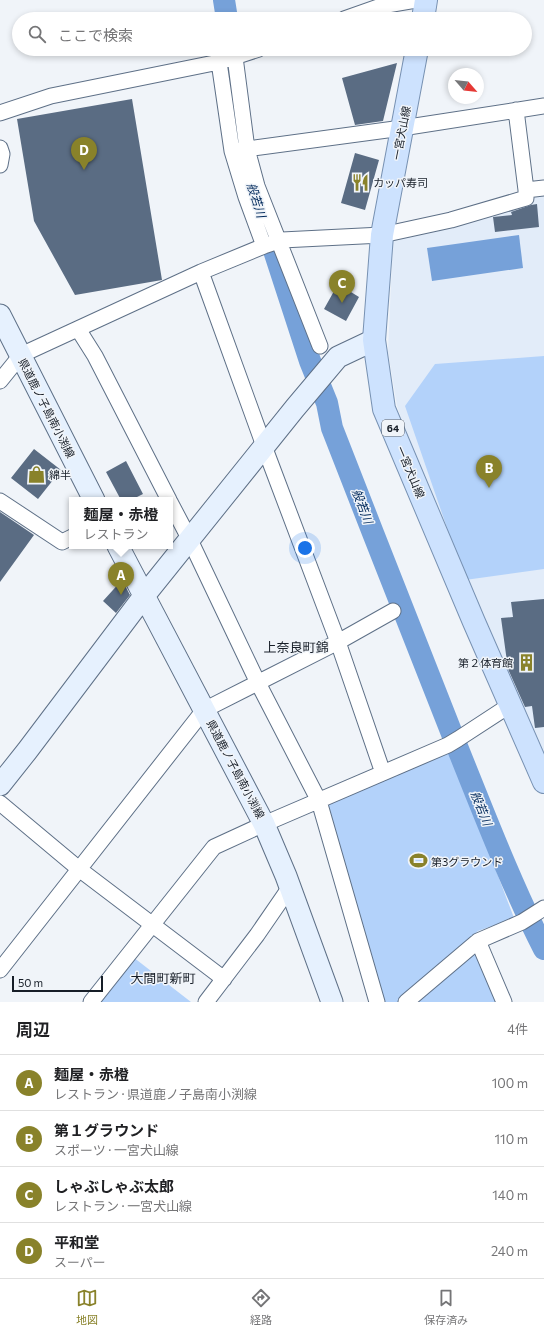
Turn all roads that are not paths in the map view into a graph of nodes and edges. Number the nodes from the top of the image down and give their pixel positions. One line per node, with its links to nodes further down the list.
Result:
1 (416, 0): 3 (street)
2 (426, 0): 4 (main road)
3 (364, 12)
4 (424, 12)
5 (240, 56): 7 (street)
6 (416, 56): 12 (main road, 一宮犬山線 / 64)
7 (235, 58): 8 (street); 14 (street)
8 (219, 62): 11 (street); 15 (street)
9 (544, 106): 10 (street)
10 (516, 110): 12 (street); 18 (street)
11 (0, 113)
12 (402, 128): 14 (street); 19 (main road, 一宮犬山線 / 64)
13 (0, 148): 16 (street)
14 (247, 149): 15 (street); 20 (street)
15 (232, 151): 20 (street)
16 (0, 165)
17 (544, 188): 18 (street)
18 (526, 190): 19 (street)
19 (382, 235): 20 (street); 24 (main road, 一宮犬山線 / 64)
20 (271, 244): 21 (street); 25 (street)
21 (201, 272): 23 (street); 28 (street)
22 (0, 315): 26 (main road, 県道鹿ノ子島南小渕線)
23 (78, 329): 26 (street); 30 (street)
24 (374, 340): 28 (main road); 40 (main road, 一宮犬山線 / 64)
25 (320, 346)
26 (21, 355): 27 (street); 29 (main road, 県道鹿ノ子島南小渕線)
27 (0, 381)
28 (264, 446): 34 (main road); 38 (street)
29 (92, 497)
30 (168, 497)
31 (0, 501): 33 (street)
32 (173, 507): 34 (street)
33 (69, 538)
34 (190, 540): 36 (main road); 39 (street)
35 (120, 549): 36 (main road, 県道鹿ノ子島南小渕線)
36 (144, 596): 41 (main road, 県道鹿ノ子島南小渕線); 44 (main road)
37 (393, 611): 38 (street)
38 (338, 642): 39 (street); 42 (street)
39 (258, 682): 41 (street); 45 (street)
40 (510, 705): 42 (street); 43 (main road, 一宮犬山線 / 64)
41 (204, 710): 47 (main road, 県道鹿ノ子島南小渕線); 48 (street)
42 (383, 773): 45 (street)
43 (544, 782)
44 (0, 785)
45 (319, 800): 47 (street); 58 (street)
46 (0, 803): 48 (street)
47 (264, 824): 49 (main road, 県道鹿ノ子島南小渕線); 51 (street)
48 (80, 869): 51 (street); 53 (street)
49 (290, 887): 54 (street); 57 (main road, 県道鹿ノ子島南小渕線)
50 (540, 911): 52 (street)
51 (153, 924): 54 (street); 55 (street)
52 (478, 941): 59 (street); 60 (street)
53 (0, 970)
54 (224, 979): 56 (street)
55 (91, 1002)
56 (206, 1002)
57 (332, 1002)
58 (377, 1002)
59 (406, 1002)
60 (504, 1002)

